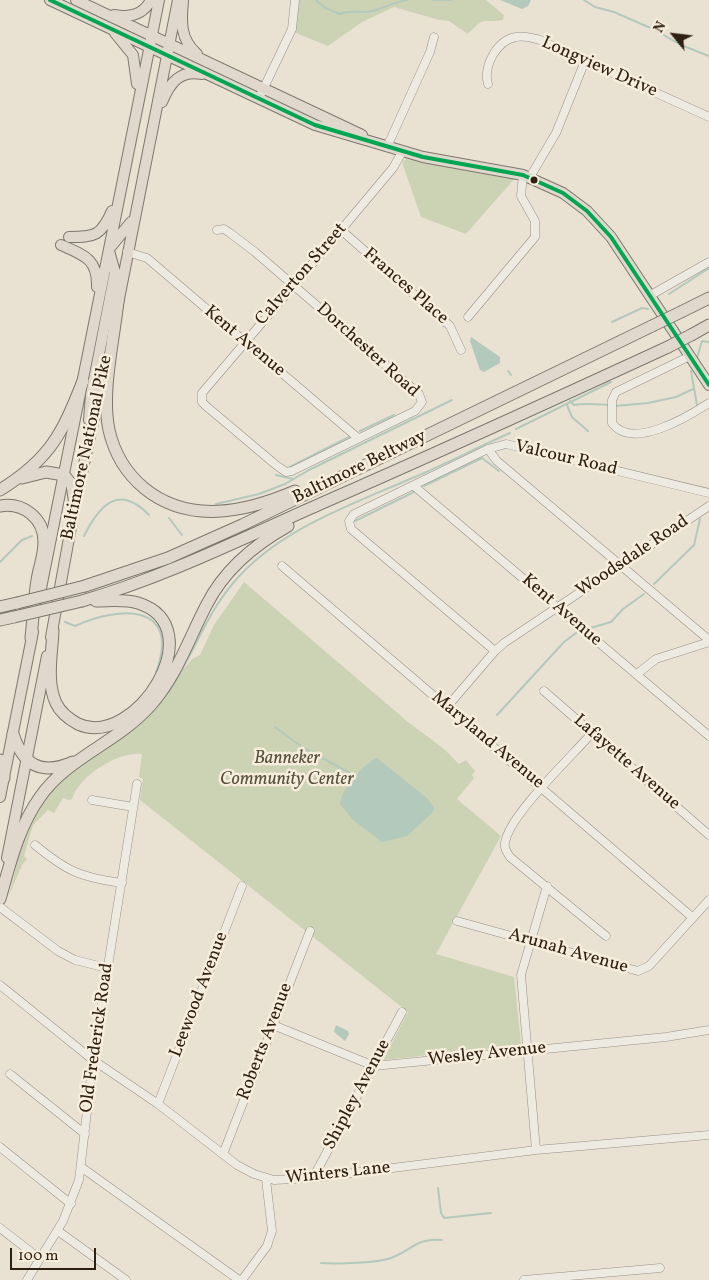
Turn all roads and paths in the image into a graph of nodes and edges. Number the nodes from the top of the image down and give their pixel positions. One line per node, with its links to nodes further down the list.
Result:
1 (50, 0): 9 (main road)
2 (76, 0): 8 (main road)
3 (151, 0): 8 (main road)
4 (159, 0): 11 (main road, Baltimore National Pike)
5 (178, 0): 12 (main road, Baltimore National Pike)
6 (183, 0): 13 (main road)
7 (295, 0): 17 (street)
8 (104, 13): 11 (main road)
9 (109, 27): 11 (main road); 19 (main road)
10 (434, 37): 22 (street)
11 (150, 40): 12 (main road); 19 (main road, Baltimore National Pike)
12 (168, 49): 13 (main road); 15 (main road); 21 (main road, Baltimore National Pike)
13 (203, 60): 17 (main road)
14 (585, 61): 16 (street, Longview Drive); 20 (street, Longview Drive); 24 (street)
15 (211, 75): 18 (main road); 21 (main road)
16 (488, 84)
17 (264, 88): 18 (street); 22 (main road)
18 (259, 98): 22 (main road)
19 (136, 109): 25 (main road, Baltimore National Pike)
20 (709, 117)
21 (151, 131): 26 (main road, Baltimore National Pike)
22 (387, 147): 23 (main road)
23 (402, 152): 24 (main road); 28 (street, Calverton Street)
24 (526, 176): 33 (main road); 37 (street)
25 (120, 194): 29 (main road, Baltimore National Pike); 36 (main road)
26 (134, 216): 29 (main road); 30 (main road, Baltimore National Pike)
27 (217, 230): 32 (street, Dorchester Road)
28 (341, 230): 32 (street, Calverton Street); 40 (street, Frances Place)
29 (109, 250): 36 (main road, Baltimore National Pike); 48 (main road)
30 (128, 252): 35 (main road, Baltimore National Pike); 39 (street, Kent Avenue)
31 (709, 262): 33 (street)
32 (294, 286): 39 (street, Calverton Street); 45 (street, Dorchester Road)
33 (652, 295): 41 (main road)
34 (706, 299): 46 (highway, Baltimore Beltway, bridge)
35 (118, 301): 46 (highway); 48 (main road, Baltimore National Pike)
36 (96, 314): 42 (main road, Baltimore National Pike)
37 (468, 317)
38 (709, 325): 49 (highway, Baltimore Beltway, bridge)
39 (244, 342): 45 (street, Kent Avenue); 45 (street, Calverton Street)
40 (462, 350)
41 (690, 356): 43 (main road); 44 (street)
42 (83, 381): 50 (main road, Baltimore National Pike); 51 (highway)
43 (709, 386)
44 (709, 403)
45 (358, 438)
46 (406, 446): 61 (highway, Baltimore Beltway, bridge)
47 (488, 449): 52 (street, Valcour Road); 54 (street, Valcour Road); 58 (street)
48 (87, 456): 55 (main road, Baltimore National Pike)
49 (398, 471): 60 (highway, Baltimore Beltway); 74 (highway)
50 (64, 475): 51 (highway); 55 (highway); 65 (main road, Baltimore National Pike)
51 (12, 483): 53 (highway)
52 (414, 486): 62 (street, Kent Avenue); 67 (street, Valcour Road)
53 (0, 490)
54 (709, 493)
55 (75, 505): 64 (main road, Baltimore National Pike)
56 (0, 506): 65 (highway)
57 (709, 506): 58 (street, Woodsdale Road)
58 (621, 565): 62 (street, Woodsdale Road); 66 (street)
59 (282, 566): 70 (street, Maryland Avenue)
60 (82, 601): 63 (highway, Baltimore Beltway, bridge); 64 (highway)
61 (7, 605)
62 (558, 607): 67 (street, Woodsdale Road); 68 (street, Kent Avenue)
63 (0, 620)
64 (52, 631): 76 (main road, Baltimore National Pike)
65 (31, 638): 72 (main road, Baltimore National Pike)
66 (709, 641): 68 (street)
67 (495, 651): 70 (street, Woodsdale Road)
68 (637, 674): 73 (street, Kent Avenue)
69 (544, 691): 71 (street, Lafayette Avenue)
70 (447, 707): 79 (street, Maryland Avenue)
71 (592, 733): 79 (street); 83 (street, Lafayette Avenue)
72 (13, 734): 76 (highway); 77 (main road, Baltimore National Pike)
73 (709, 736)
74 (84, 757): 76 (highway); 88 (highway)
75 (0, 760): 77 (highway)
76 (27, 760): 88 (main road, Baltimore National Pike)
77 (4, 778): 80 (main road, Baltimore National Pike)
78 (138, 784): 82 (street, Old Frederick Road)
79 (542, 788): 87 (street); 91 (street, Maryland Avenue)
80 (0, 797)
81 (92, 800): 82 (street)
82 (133, 807): 85 (street, Old Frederick Road)
83 (709, 835)
84 (35, 845): 85 (street)
85 (122, 883): 96 (street, Old Frederick Road)
86 (242, 886): 105 (street, Leewood Avenue)
87 (548, 886): 94 (street); 95 (street)
88 (0, 897)
89 (709, 900): 91 (street, Arunah Avenue)
90 (0, 907): 96 (street)
91 (692, 917): 95 (street, Arunah Avenue)
92 (457, 921): 95 (street, Arunah Avenue)
93 (310, 931): 99 (street, Roberts Avenue)
94 (606, 936)
95 (529, 942): 101 (street)
96 (107, 968): 102 (street, Old Frederick Road)
97 (0, 985): 102 (street, Winters Lane)
98 (402, 1012): 103 (street, Shipley Avenue)
99 (272, 1025): 103 (street, Wesley Avenue); 110 (street, Roberts Avenue)
100 (709, 1030): 101 (street, Wesley Avenue)
101 (526, 1052): 103 (street, Wesley Avenue); 109 (street)
102 (93, 1060): 105 (street, Winters Lane); 106 (street, Old Frederick Road)
103 (374, 1066): 112 (street, Shipley Avenue)
104 (10, 1074): 106 (street)
105 (158, 1104): 110 (street, Winters Lane)
106 (85, 1134): 111 (street, Old Frederick Road)
107 (709, 1134): 109 (street, Winters Lane)
108 (0, 1147): 114 (street)
109 (536, 1150): 112 (street, Winters Lane)
110 (222, 1154): 113 (street, Winters Lane)
111 (81, 1167): 114 (street, Old Frederick Road); 122 (street)
112 (313, 1178): 113 (street, Winters Lane)
113 (266, 1179): 122 (street)
114 (71, 1204): 116 (street, Old Frederick Road)
115 (0, 1228): 117 (street)
116 (58, 1231): 117 (street, Old Frederick Road); 121 (street)
117 (40, 1259): 120 (street, Old Frederick Road)
118 (660, 1268): 119 (street)
119 (564, 1278): 123 (street)
120 (27, 1280)
121 (126, 1280)
122 (240, 1280)
123 (524, 1280)

